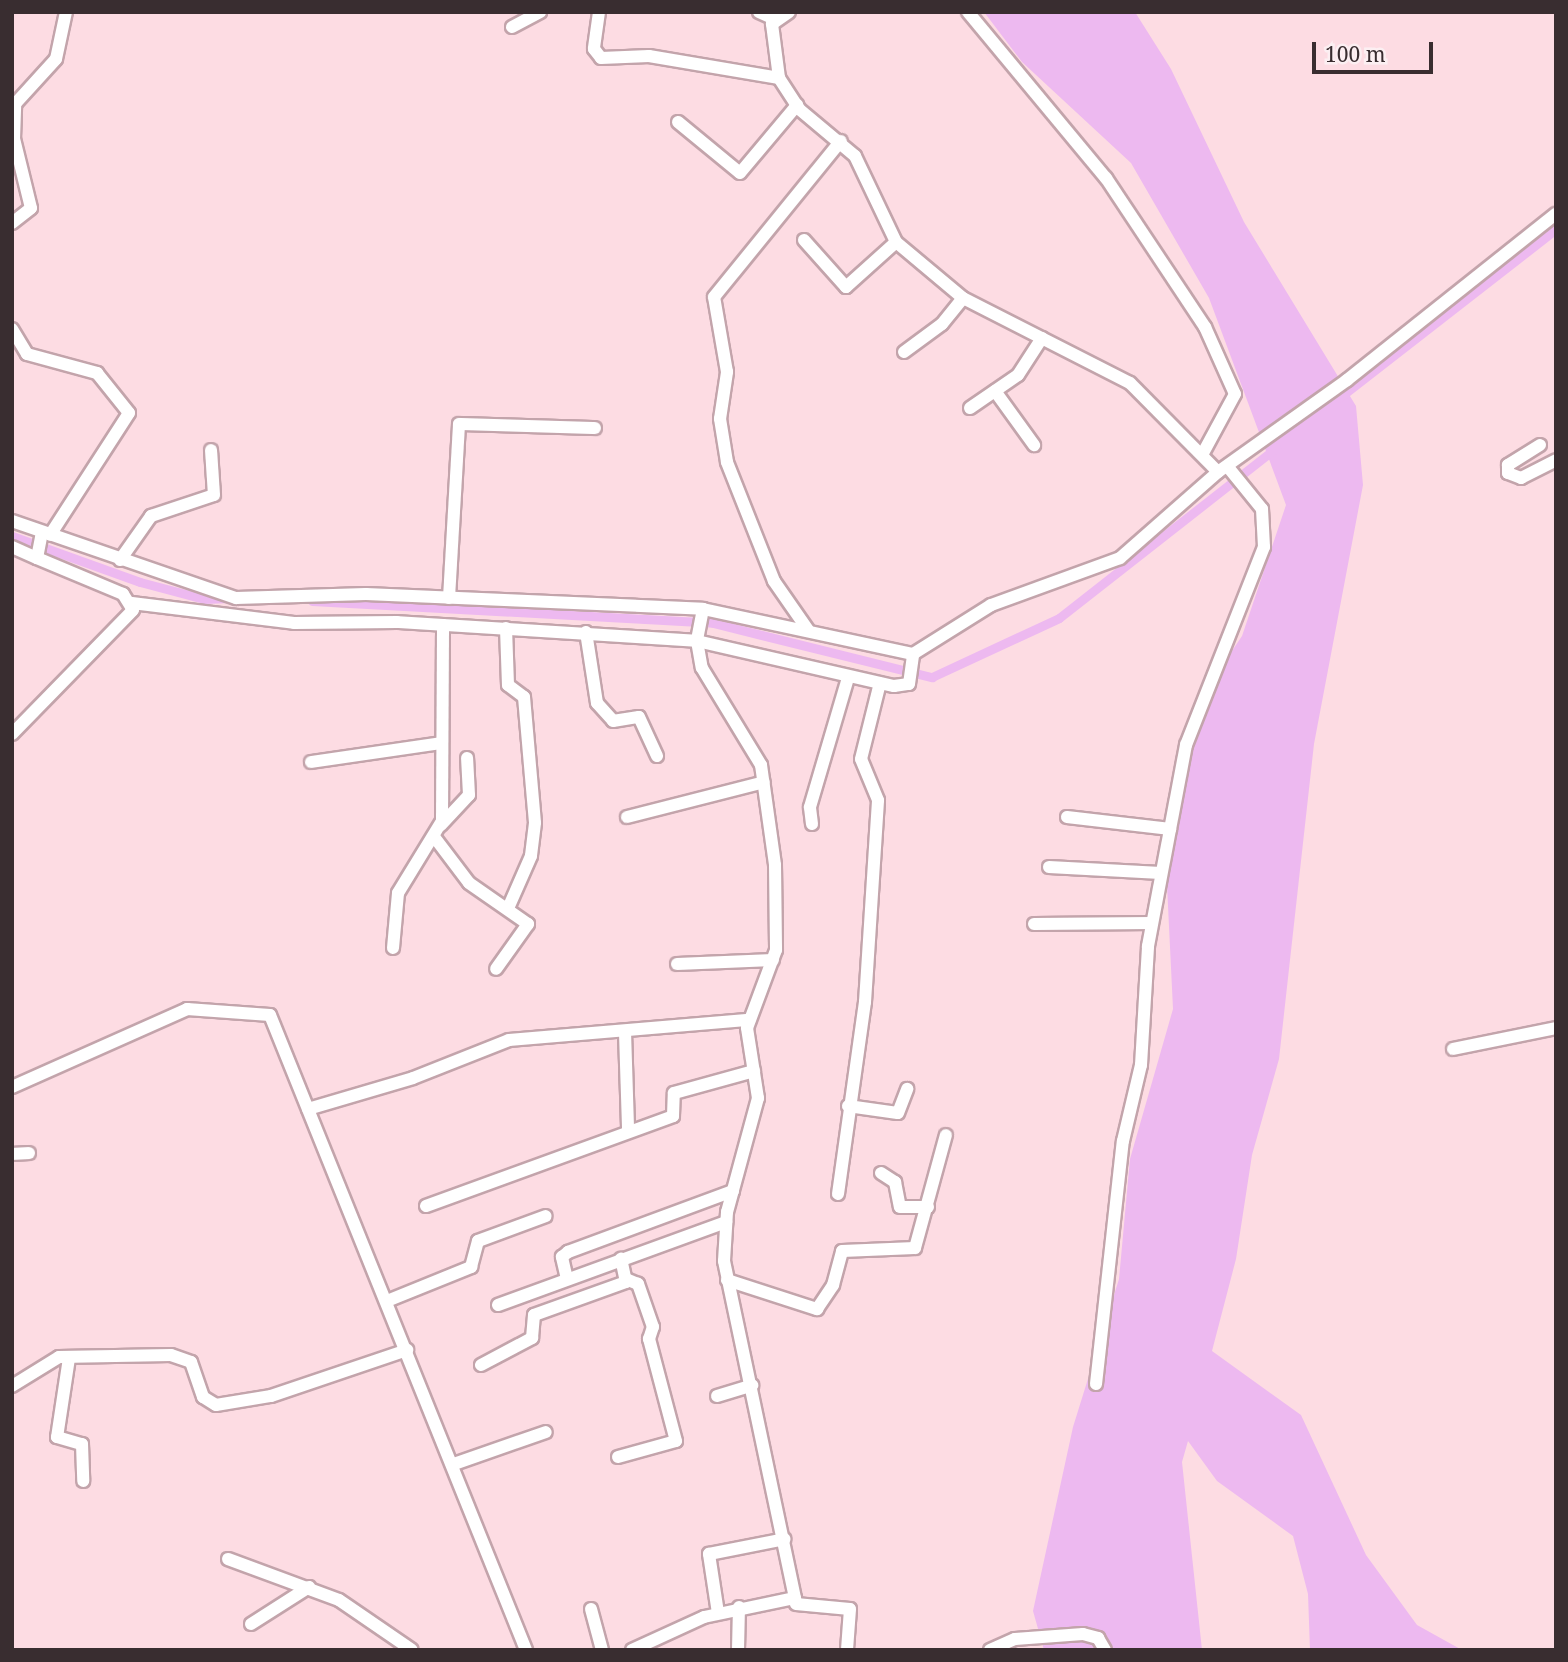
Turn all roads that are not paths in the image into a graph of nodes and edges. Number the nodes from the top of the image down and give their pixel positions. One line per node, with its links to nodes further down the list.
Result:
1 (66, 12): 14 (street)
2 (540, 12): 8 (street)
3 (598, 12): 9 (street)
4 (759, 12): 7 (street)
5 (789, 12): 7 (street)
6 (968, 12): 27 (street)
7 (775, 19): 9 (street)
8 (512, 27)
9 (779, 78): 10 (street)
10 (797, 105): 11 (street); 12 (street)
11 (678, 122)
12 (841, 141): 16 (street); 39 (street)
13 (1556, 214): 29 (street)
14 (12, 223)
15 (804, 240): 16 (street)
16 (896, 243): 17 (street)
17 (963, 298): 19 (street); 20 (street)
18 (12, 329): 31 (street)
19 (1042, 338): 21 (street); 27 (street)
20 (904, 352)
21 (995, 391): 22 (street); 24 (street)
22 (970, 408)
23 (595, 428): 34 (street)
24 (1034, 445)
25 (1540, 445): 28 (street)
26 (211, 450): 33 (street)
27 (1202, 455): 29 (street)
28 (1556, 460)
29 (1225, 467): 41 (street); 54 (street)
30 (12, 522): 31 (street)
31 (40, 543): 32 (street); 33 (street); 35 (street)
32 (12, 547)
33 (120, 560): 34 (street)
34 (450, 598): 36 (street)
35 (132, 603): 37 (street); 44 (street)
36 (701, 624): 39 (street); 40 (street); 42 (street); 49 (street)
37 (443, 625): 38 (street); 45 (street)
38 (506, 628): 40 (street); 58 (street)
39 (808, 630): 41 (street)
40 (586, 632): 46 (street)
41 (913, 654): 43 (street)
42 (848, 678): 43 (street); 52 (street)
43 (880, 682): 72 (street)
44 (12, 734)
45 (442, 743): 48 (street); 53 (street)
46 (657, 756)
47 (467, 758): 53 (street)
48 (311, 762)
49 (764, 782): 50 (street); 62 (street)
50 (626, 817)
51 (1068, 817): 54 (street)
52 (812, 824)
53 (441, 825): 55 (street)
54 (1170, 828): 57 (street)
55 (435, 838): 58 (street); 61 (street)
56 (1049, 867): 57 (street)
57 (1161, 873): 59 (street)
58 (509, 906): 64 (street)
59 (1152, 923): 60 (street); 94 (street)
60 (1034, 924)
61 (393, 948)
62 (773, 960): 63 (street); 65 (street)
63 (677, 964)
64 (496, 969)
65 (749, 1020): 67 (street); 69 (street)
66 (1556, 1028): 68 (street)
67 (625, 1032): 73 (street); 74 (street)
68 (1453, 1049)
69 (754, 1071): 74 (street); 79 (street)
70 (12, 1087): 73 (street)
71 (907, 1089): 72 (street)
72 (848, 1106): 80 (street)
73 (308, 1109): 89 (street)
74 (628, 1130): 81 (street)
75 (946, 1135): 82 (street)
76 (29, 1153): 77 (street)
77 (12, 1154)
78 (881, 1173): 82 (street)
79 (733, 1191): 84 (street); 86 (street)
80 (838, 1194)
81 (426, 1206)
82 (928, 1207): 88 (street)
83 (547, 1216): 89 (street)
84 (726, 1222): 85 (street); 88 (street)
85 (621, 1259): 86 (street); 87 (street)
86 (567, 1279): 90 (street)
87 (628, 1280): 93 (street); 99 (street)
88 (727, 1280): 95 (street)
89 (387, 1301): 91 (street)
90 (498, 1305)
91 (407, 1350): 92 (street); 100 (street)
92 (69, 1358): 96 (street); 101 (street)
93 (481, 1365)
94 (1096, 1384)
95 (752, 1385): 97 (street); 102 (street)
96 (12, 1386)
97 (717, 1396)
98 (545, 1432): 100 (street)
99 (618, 1457)
100 (454, 1464): 111 (street)
101 (83, 1481)
102 (785, 1539): 105 (street); 108 (street)
103 (228, 1559): 104 (street)
104 (309, 1587): 109 (street); 110 (street)
105 (795, 1598): 106 (street); 115 (street)
106 (739, 1607): 108 (street); 114 (street)
107 (591, 1609): 112 (street)
108 (718, 1613): 113 (street)
109 (251, 1624)
110 (412, 1650)
111 (526, 1650)
112 (602, 1650)
113 (632, 1650)
114 (738, 1650)
115 (847, 1650)
116 (990, 1650): 117 (street)
117 (1105, 1650)

